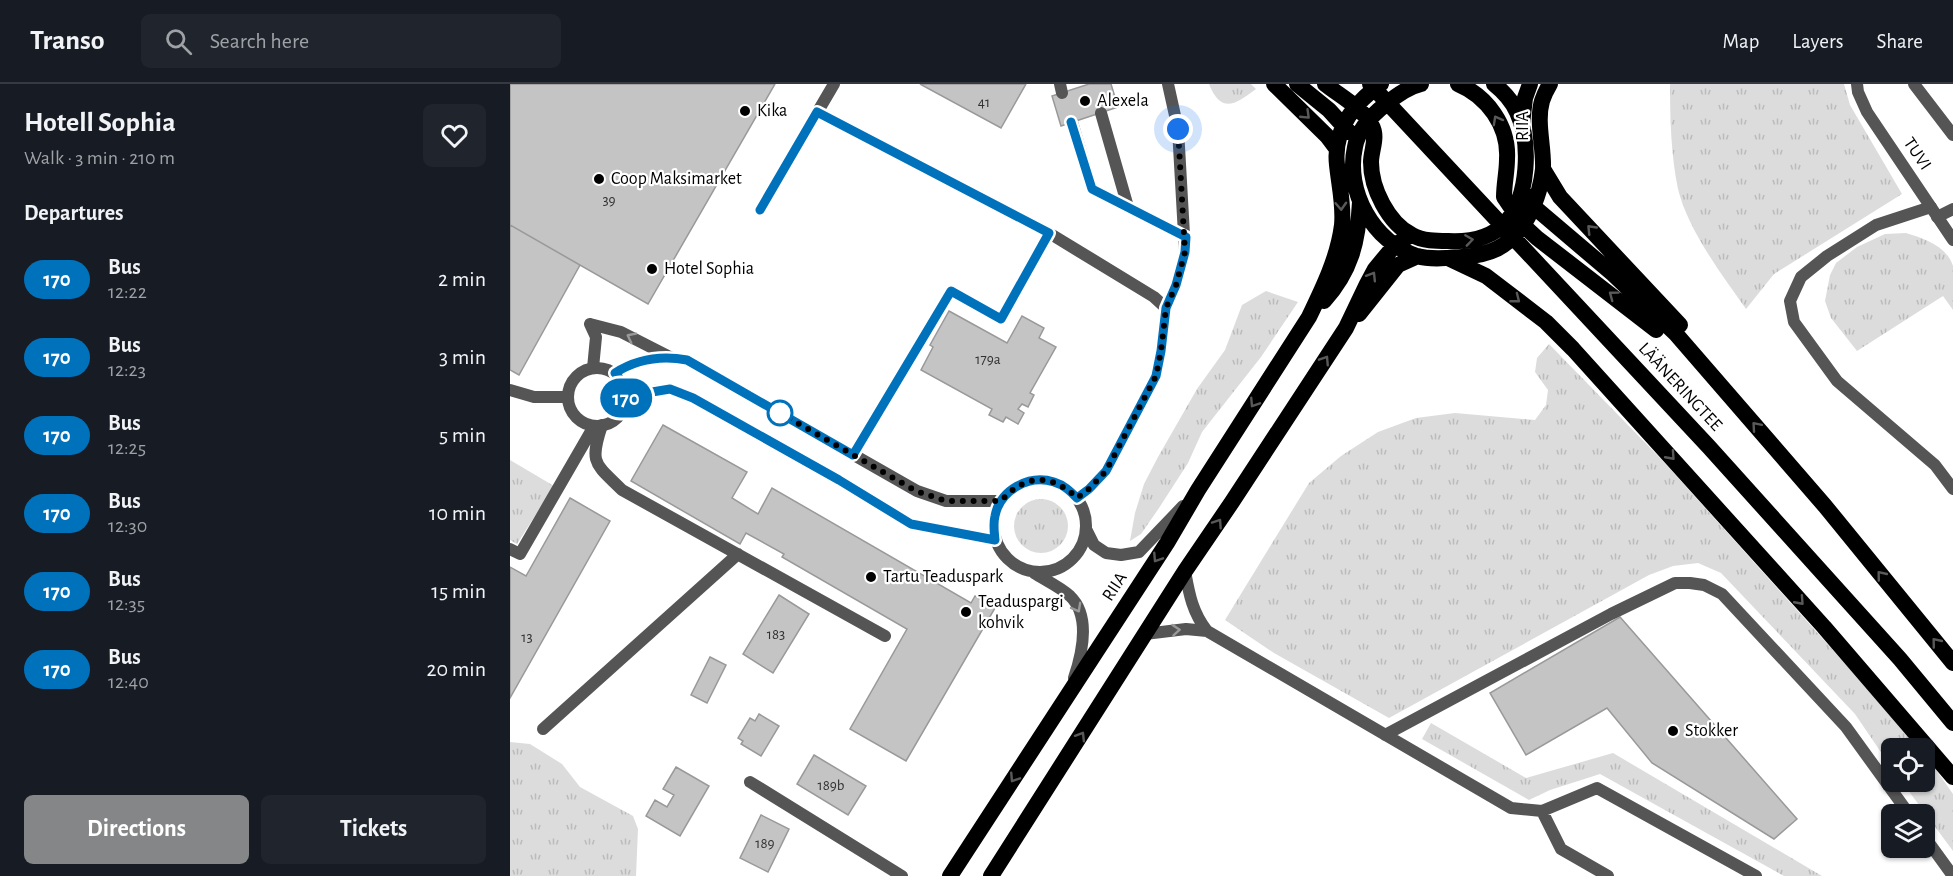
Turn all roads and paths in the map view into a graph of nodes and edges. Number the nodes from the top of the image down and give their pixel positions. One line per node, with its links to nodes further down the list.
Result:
1 (834, 84): 16 (street)
2 (1167, 84): 36 (street)
3 (1274, 84): 24 (highway, one-way to 24)
4 (1297, 84): 20 (highway)
5 (1325, 84): 15 (highway)
6 (1371, 84): 68 (highway, LÄÄNERINGTEE)
7 (1382, 84): 15 (highway)
8 (1421, 84): 18 (highway)
9 (1494, 84): 21 (highway)
10 (1530, 84): 21 (highway, RIIA)
11 (1550, 84): 25 (highway, RIIA)
12 (1857, 84): 32 (street, TUVI)
13 (1914, 84): 22 (street)
14 (1468, 85): 33 (highway, one-way to 14)
15 (1355, 107): 18 (highway); 20 (highway)
16 (817, 112): 31 (street); 34 (street)
17 (1101, 113): 29 (street)
18 (1368, 120): 23 (highway); 35 (highway)
19 (1071, 122): 29 (street)
20 (1343, 124): 23 (highway); 24 (highway)
21 (1522, 124): 26 (highway)
22 (1953, 135)
23 (1355, 146): 27 (highway)
24 (1336, 147): 42 (highway, RIIA, one-way to 42)
25 (1543, 169): 28 (highway); 47 (highway, one-way to 25)
26 (1522, 190): 28 (highway); 33 (highway)
27 (1360, 202): 38 (highway); 42 (highway, RIIA)
28 (1533, 206): 33 (highway); 47 (highway)
29 (1128, 207): 36 (street)
30 (1953, 209): 32 (street)
31 (760, 210)
32 (1934, 212): 37 (street, TUVI); 53 (street)
33 (1518, 219): 35 (highway, one-way to 33); 40 (highway); 47 (highway, one-way to 33)
34 (1049, 233): 41 (street); 52 (street)
35 (1411, 235): 38 (highway)
36 (1186, 237): 41 (street)
37 (1953, 240)
38 (1395, 245): 39 (highway); 43 (highway, one-way to 38)
39 (1418, 256): 40 (highway); 43 (highway)
40 (1448, 258): 71 (highway, one-way to 71)
41 (1166, 308): 55 (street)
42 (1309, 317): 54 (highway, RIIA, one-way to 54)
43 (1346, 328): 61 (highway, one-way to 43)
44 (670, 357): 45 (street, one-way to 45); 46 (street); 52 (street)
45 (593, 368): 46 (street); 49 (street)
46 (615, 373): 50 (street)
47 (1722, 386): 66 (highway, one-way to 47)
48 (510, 390): 49 (street)
49 (568, 397): 51 (street)
50 (625, 407): 51 (street); 58 (street)
51 (598, 426): 59 (street); 60 (street)
52 (853, 455): 56 (street)
53 (1953, 489)
54 (1198, 490): 57 (street); 67 (highway, RIIA, one-way to 67)
55 (1077, 498): 56 (street); 57 (street)
56 (1001, 501): 58 (street)
57 (1087, 531): 62 (street)
58 (995, 540): 62 (street)
59 (510, 549)
60 (738, 554): 65 (street); 69 (street)
61 (1185, 571): 63 (street); 64 (highway)
62 (1033, 572): 67 (street, one-way to 67)
63 (1207, 631): 64 (street, one-way to 63); 70 (street)
64 (1145, 634): 82 (highway, one-way to 64)
65 (885, 636)
66 (1953, 663)
67 (1070, 694): 81 (highway, RIIA, one-way to 81)
68 (1953, 723)
69 (543, 729)
70 (1385, 735): 77 (street); 78 (street)
71 (1918, 738)
72 (1935, 757): 74 (highway)
73 (1935, 762): 76 (highway)
74 (1953, 777)
75 (750, 782): 80 (street)
76 (1953, 788)
77 (1902, 804)
78 (1542, 811): 83 (street); 84 (street)
79 (1935, 851): 85 (street)
80 (902, 876)
81 (950, 876)
82 (991, 876)
83 (1608, 876)
84 (1756, 876)
85 (1953, 876)

